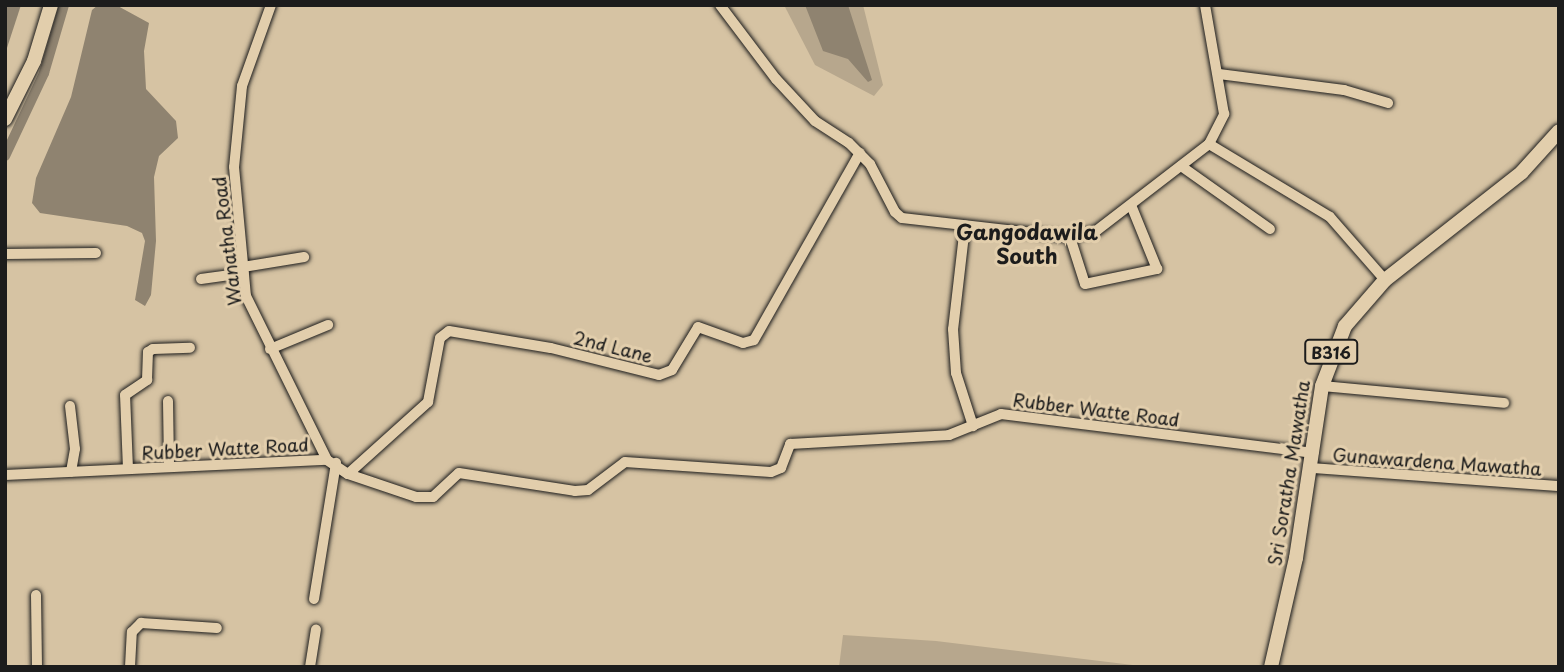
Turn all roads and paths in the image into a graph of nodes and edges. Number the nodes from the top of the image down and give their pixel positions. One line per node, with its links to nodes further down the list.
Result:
1 (51, 5): 7 (main road)
2 (271, 5): 19 (street, Wanatha Road)
3 (720, 5): 10 (street)
4 (1205, 5): 5 (street)
5 (1219, 74): 6 (street); 9 (street)
6 (1388, 103)
7 (5, 120)
8 (1559, 131): 21 (main road, Sri Soratha Mawatha / B316)
9 (1209, 144): 11 (street); 21 (street)
10 (860, 153): 13 (street); 35 (street, 2nd Lane)
11 (1181, 166): 12 (street); 14 (street)
12 (1130, 205): 15 (street); 15 (street)
13 (965, 226): 15 (street); 29 (street)
14 (1270, 229)
15 (1070, 237)
16 (96, 253): 17 (street)
17 (5, 254)
18 (304, 257): 19 (street)
19 (244, 270): 20 (street); 24 (street, Wanatha Road)
20 (201, 279)
21 (1385, 280): 25 (main road, Sri Soratha Mawatha / B316)
22 (328, 325): 24 (street)
23 (190, 348): 33 (street)
24 (270, 349): 30 (street, Wanatha Road)
25 (1322, 386): 27 (street); 31 (main road, Sri Soratha Mawatha / B316)
26 (168, 401): 32 (street)
27 (1504, 403)
28 (70, 406): 34 (street)
29 (973, 426): 31 (street, Rubber Watte Road); 35 (street, Rubber Watte Road)
30 (331, 461): 32 (street, Rubber Watte Road); 35 (street, Rubber Watte Road); 39 (street)
31 (1313, 461): 37 (street, Gunawardena Mawatha); 45 (main road, Sri Soratha Mawatha / B316)
32 (169, 467): 33 (street, Rubber Watte Road)
33 (128, 470): 34 (street, Rubber Watte Road)
34 (71, 472): 36 (street, Rubber Watte Road)
35 (348, 474)
36 (5, 475)
37 (1559, 486)
38 (36, 595): 42 (street)
39 (314, 599)
40 (216, 628): 43 (street)
41 (316, 629): 44 (street)
42 (37, 667)
43 (130, 667)
44 (310, 667)
45 (1271, 667)

